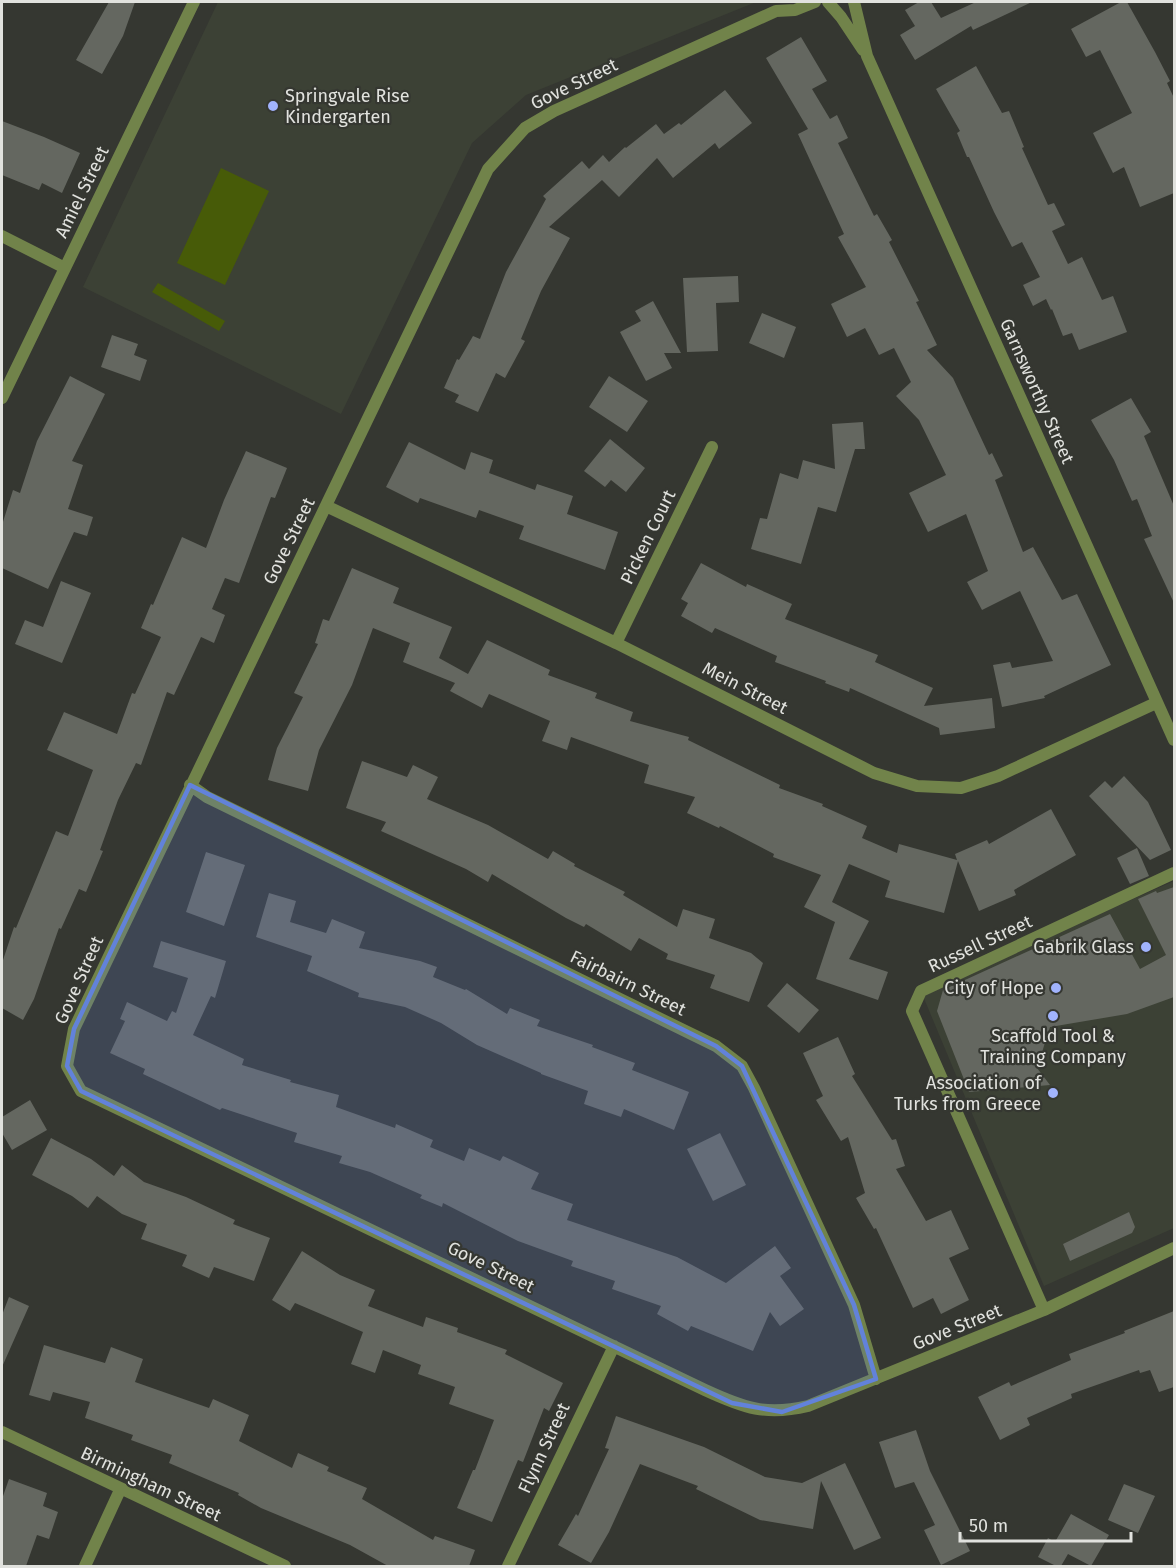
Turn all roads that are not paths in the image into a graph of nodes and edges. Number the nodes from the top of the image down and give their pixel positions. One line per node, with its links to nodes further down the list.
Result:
1 (194, 2): 9 (street, Amiel Street)
2 (784, 2): 6 (street, Gove Street)
3 (815, 2): 6 (street, Gove Street)
4 (828, 2): 7 (street, Garnsworthy Street)
5 (854, 2): 7 (street, Garnsworthy Street)
6 (776, 11): 12 (street, Gove Street)
7 (867, 56): 14 (street, Garnsworthy Street)
8 (2, 236): 9 (street)
9 (65, 268): 10 (street, Amiel Street)
10 (2, 398)
11 (712, 447): 13 (street, Picken Court)
12 (326, 506): 13 (street, Mein Street); 16 (street, Gove Street)
13 (616, 643): 14 (street, Mein Street)
14 (1156, 703): 15 (street, Garnsworthy Street)
15 (1174, 740)
16 (190, 785): 20 (street, Gove Street); 21 (street, Fairbairn Street)
17 (1174, 873): 19 (street, Russell Street)
18 (1174, 1248): 19 (street, Gove Street)
19 (1044, 1310): 21 (street, Gove Street)
20 (614, 1346): 21 (street, Gove Street); 26 (street, Flynn Street)
21 (876, 1379)
22 (2, 1432): 23 (street, Birmingham Street)
23 (120, 1490): 24 (street); 25 (street, Birmingham Street)
24 (84, 1566)
25 (285, 1566)
26 (508, 1566)

